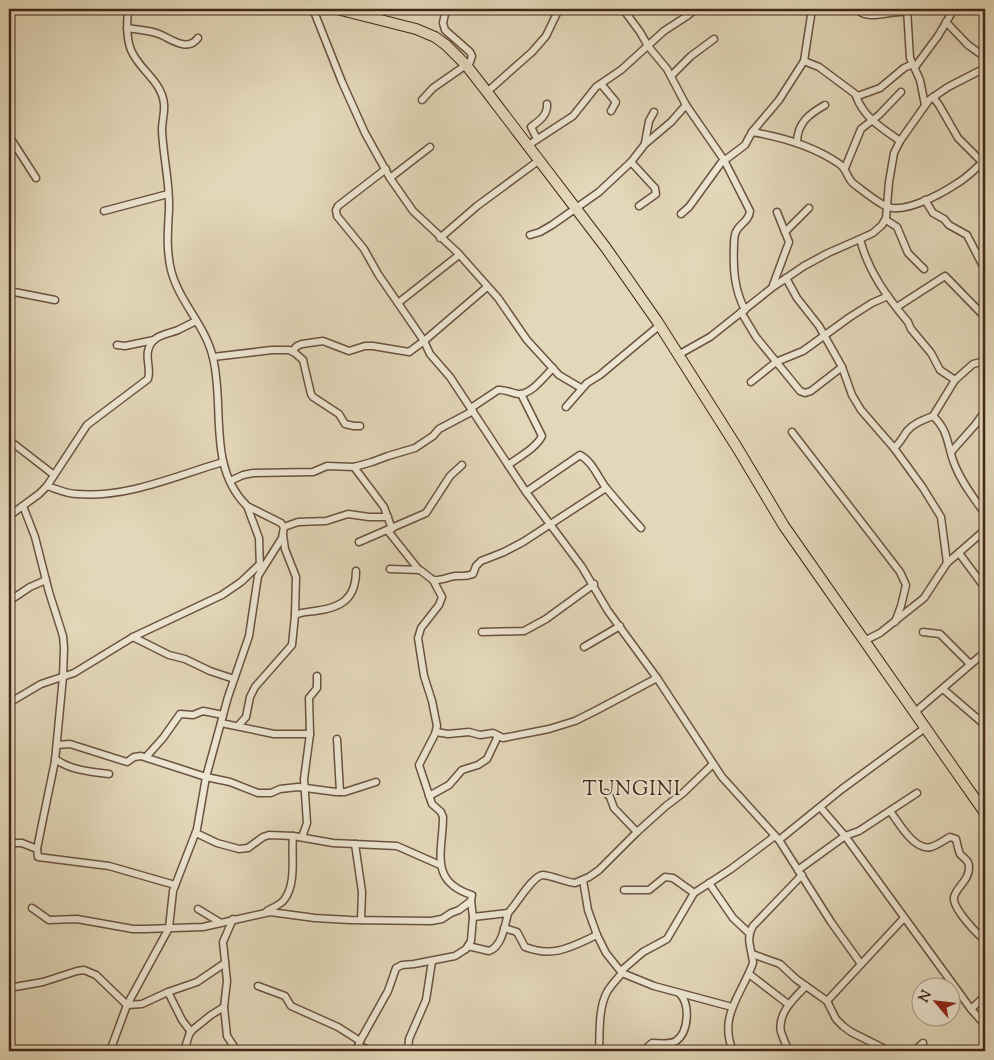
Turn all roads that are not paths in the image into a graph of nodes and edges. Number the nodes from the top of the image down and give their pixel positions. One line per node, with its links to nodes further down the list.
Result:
1 (12, 9): 14 (street)
2 (128, 9): 17 (street)
3 (313, 9): 53 (street)
4 (337, 9): 24 (main road)
5 (446, 9): 24 (street)
6 (560, 9): 28 (street)
7 (623, 9): 20 (street)
8 (685, 9): 15 (street)
9 (696, 9): 15 (street)
10 (812, 9): 22 (street)
11 (856, 9): 13 (street)
12 (954, 9): 16 (street)
13 (907, 10): 23 (street)
14 (9, 13)
15 (687, 16): 20 (street)
16 (946, 22): 21 (street); 23 (street)
17 (127, 28): 18 (street); 56 (street)
18 (198, 38)
19 (714, 39): 26 (street)
20 (648, 46): 26 (street); 27 (street)
21 (985, 57)
22 (804, 61): 30 (street); 40 (street)
23 (914, 65): 30 (street); 34 (street)
24 (467, 67): 28 (main road); 32 (street)
25 (985, 68): 31 (street)
26 (671, 76): 35 (street)
27 (600, 84): 37 (street); 42 (street)
28 (488, 92): 46 (main road)
29 (902, 92): 39 (street)
30 (856, 96): 39 (street)
31 (932, 97): 34 (street); 51 (street)
32 (422, 100)
33 (547, 104): 42 (street)
34 (924, 104): 43 (street)
35 (686, 105): 45 (street); 48 (street)
36 (825, 105): 44 (street)
37 (611, 111)
38 (654, 112): 45 (street)
39 (871, 121): 43 (street); 52 (street)
40 (752, 132): 44 (street); 48 (street)
41 (9, 136): 54 (street)
42 (537, 140): 46 (street)
43 (900, 141): 59 (street)
44 (797, 143): 52 (street)
45 (645, 144): 50 (street)
46 (527, 146): 49 (main road)
47 (430, 147): 55 (street)
48 (724, 160): 64 (street); 81 (street)
49 (538, 161): 61 (main road); 68 (street)
50 (631, 162): 58 (street); 61 (street)
51 (984, 162): 57 (street)
52 (845, 168): 59 (street)
53 (386, 169): 55 (street); 79 (street)
54 (36, 178)
55 (390, 178): 68 (street)
56 (168, 194): 62 (street); 83 (street)
57 (925, 200): 59 (street); 72 (street)
58 (639, 206)
59 (888, 207): 65 (street)
60 (808, 208): 66 (street)
61 (576, 210): 67 (street); 84 (main road)
62 (104, 211)
63 (777, 212): 66 (street)
64 (681, 214)
65 (886, 220): 69 (street); 71 (street)
66 (786, 232): 74 (street)
67 (530, 234)
68 (440, 238): 70 (street)
69 (860, 239): 73 (street); 77 (street)
70 (459, 255): 75 (street); 79 (street)
71 (924, 270)
72 (985, 270)
73 (786, 278): 74 (street); 85 (street)
74 (773, 287): 81 (street)
75 (487, 288): 87 (street); 95 (street)
76 (9, 291): 78 (street)
77 (888, 296): 80 (street); 85 (street)
78 (54, 300)
79 (398, 303): 87 (street)
80 (897, 307): 82 (street); 96 (street)
81 (743, 311): 90 (street); 93 (street)
82 (983, 315)
83 (196, 320): 86 (street); 91 (street)
84 (660, 325): 90 (main road); 98 (street)
85 (824, 335): 93 (street); 94 (street)
86 (154, 340): 88 (street); 113 (street)
87 (424, 341): 89 (street); 101 (street)
88 (117, 345)
89 (292, 352): 91 (street); 104 (street)
90 (678, 355): 147 (main road)
91 (213, 358): 109 (street)
92 (985, 361): 96 (street)
93 (776, 362): 94 (street); 97 (street)
94 (842, 367): 107 (street)
95 (553, 368): 98 (street); 99 (street)
96 (956, 380): 103 (street)
97 (751, 382)
98 (581, 388): 100 (street)
99 (521, 394): 101 (street); 111 (street)
100 (566, 407)
101 (472, 410): 111 (street); 112 (street)
102 (985, 411): 108 (street)
103 (933, 416): 107 (street); 108 (street)
104 (360, 426)
105 (792, 432): 142 (street)
106 (14, 444): 113 (street)
107 (894, 448): 131 (street)
108 (951, 452): 120 (street)
109 (223, 462): 114 (street); 115 (street)
110 (462, 465): 126 (street)
111 (508, 465): 117 (street)
112 (354, 467): 114 (street); 122 (street)
113 (54, 475): 115 (street)
114 (230, 481): 119 (street)
115 (47, 486): 118 (street)
116 (606, 488): 117 (street); 123 (street); 125 (street)
117 (526, 492): 123 (street)
118 (22, 506): 121 (street); 136 (street)
119 (247, 506): 124 (street); 132 (street)
120 (985, 514)
121 (9, 516)
122 (388, 517): 124 (street); 126 (street)
123 (549, 524): 137 (street); 138 (street)
124 (284, 527): 128 (street)
125 (641, 528)
126 (390, 530): 129 (street); 134 (street)
127 (985, 530): 130 (street)
128 (283, 534): 132 (street); 141 (street)
129 (359, 542)
130 (959, 554): 131 (street); 139 (street)
131 (948, 563): 142 (street)
132 (260, 567): 146 (street); 154 (street)
133 (390, 569): 134 (street)
134 (419, 570): 137 (street)
135 (356, 571): 141 (street)
136 (46, 580): 140 (street); 152 (street)
137 (433, 580): 162 (street)
138 (594, 584): 143 (street); 144 (street)
139 (985, 588)
140 (9, 601)
141 (295, 614): 160 (street)
142 (895, 622): 147 (street)
143 (620, 626): 148 (street); 153 (street)
144 (482, 632)
145 (923, 632): 150 (street)
146 (133, 637): 152 (street); 154 (street)
147 (864, 641): 157 (main road)
148 (584, 647)
149 (985, 652): 150 (street)
150 (970, 664): 155 (street)
151 (317, 676): 163 (street)
152 (63, 677): 156 (street); 166 (street)
153 (658, 678): 164 (street); 170 (street)
154 (234, 679): 158 (street)
155 (943, 689): 157 (street); 159 (street)
156 (9, 704)
157 (914, 713): 161 (main road)
158 (222, 719): 160 (street); 167 (street); 173 (street)
159 (985, 725)
160 (238, 726): 163 (street)
161 (925, 728): 180 (street); 181 (main road)
162 (436, 732): 164 (street); 179 (street)
163 (310, 734): 175 (street)
164 (498, 736): 179 (street)
165 (338, 739): 176 (street)
166 (57, 745): 167 (street); 168 (street)
167 (146, 757): 173 (street)
168 (55, 759): 169 (street); 171 (street)
169 (62, 764): 171 (street); 172 (street)
170 (713, 764): 183 (street); 188 (street)
171 (54, 769): 191 (street)
172 (109, 774)
173 (206, 777): 175 (street); 184 (street)
174 (376, 782): 176 (street)
175 (305, 787): 176 (street); 187 (street)
176 (340, 792)
177 (606, 793): 183 (street)
178 (917, 793): 182 (street)
179 (429, 796): 192 (street)
180 (820, 807): 186 (street); 188 (street)
181 (983, 807)
182 (890, 811): 186 (street); 214 (street)
183 (637, 832): 194 (street)
184 (196, 833): 185 (street); 196 (street)
185 (293, 836): 187 (street); 203 (street)
186 (844, 836): 193 (street); 207 (street)
187 (302, 837): 190 (street)
188 (777, 838): 193 (street); 195 (street)
189 (9, 842): 191 (street)
190 (355, 844): 192 (street); 208 (street)
191 (37, 849): 196 (street)
192 (440, 865): 197 (street)
193 (800, 872): 212 (street); 219 (street)
194 (583, 880): 204 (street); 213 (street)
195 (709, 883): 199 (street); 212 (street)
196 (175, 885): 210 (street)
197 (458, 890): 200 (street); 200 (street)
198 (624, 890): 199 (street)
199 (694, 893): 220 (street)
200 (468, 903): 205 (street); 208 (street)
201 (32, 908): 210 (street)
202 (198, 909): 209 (street)
203 (264, 913): 206 (street); 208 (street)
204 (508, 913): 205 (street); 211 (street)
205 (474, 917): 215 (street)
206 (233, 919): 209 (street); 218 (street)
207 (904, 919): 219 (street); 233 (street)
208 (361, 920)
209 (221, 923): 210 (street)
210 (169, 928): 230 (street)
211 (504, 928): 213 (street); 215 (street)
212 (749, 933): 216 (street)
213 (597, 935): 220 (street)
214 (985, 940)
215 (468, 946): 217 (street)
216 (752, 954): 221 (street); 223 (street)
217 (432, 961): 237 (street); 242 (street)
218 (225, 963): 225 (street); 231 (street)
219 (861, 964): 228 (street)
220 (622, 972): 226 (street); 243 (street)
221 (748, 974): 229 (street); 232 (street)
222 (258, 986): 237 (street)
223 (806, 986): 228 (street); 229 (street)
224 (9, 988): 230 (street)
225 (168, 992): 230 (street); 235 (street)
226 (679, 993): 232 (street); 244 (street)
227 (985, 996): 233 (street)
228 (827, 1001): 247 (street)
229 (788, 1004): 246 (street)
230 (127, 1005): 238 (street)
231 (224, 1007): 235 (street); 240 (street)
232 (732, 1007): 245 (street)
233 (971, 1009): 234 (street)
234 (985, 1025)
235 (191, 1032): 239 (street)
236 (924, 1044): 248 (street)
237 (358, 1046): 241 (street)
238 (110, 1051)
239 (184, 1051)
240 (237, 1051)
241 (373, 1051)
242 (408, 1051)
243 (599, 1051)
244 (643, 1051)
245 (733, 1051)
246 (789, 1051)
247 (889, 1051)
248 (914, 1051)

